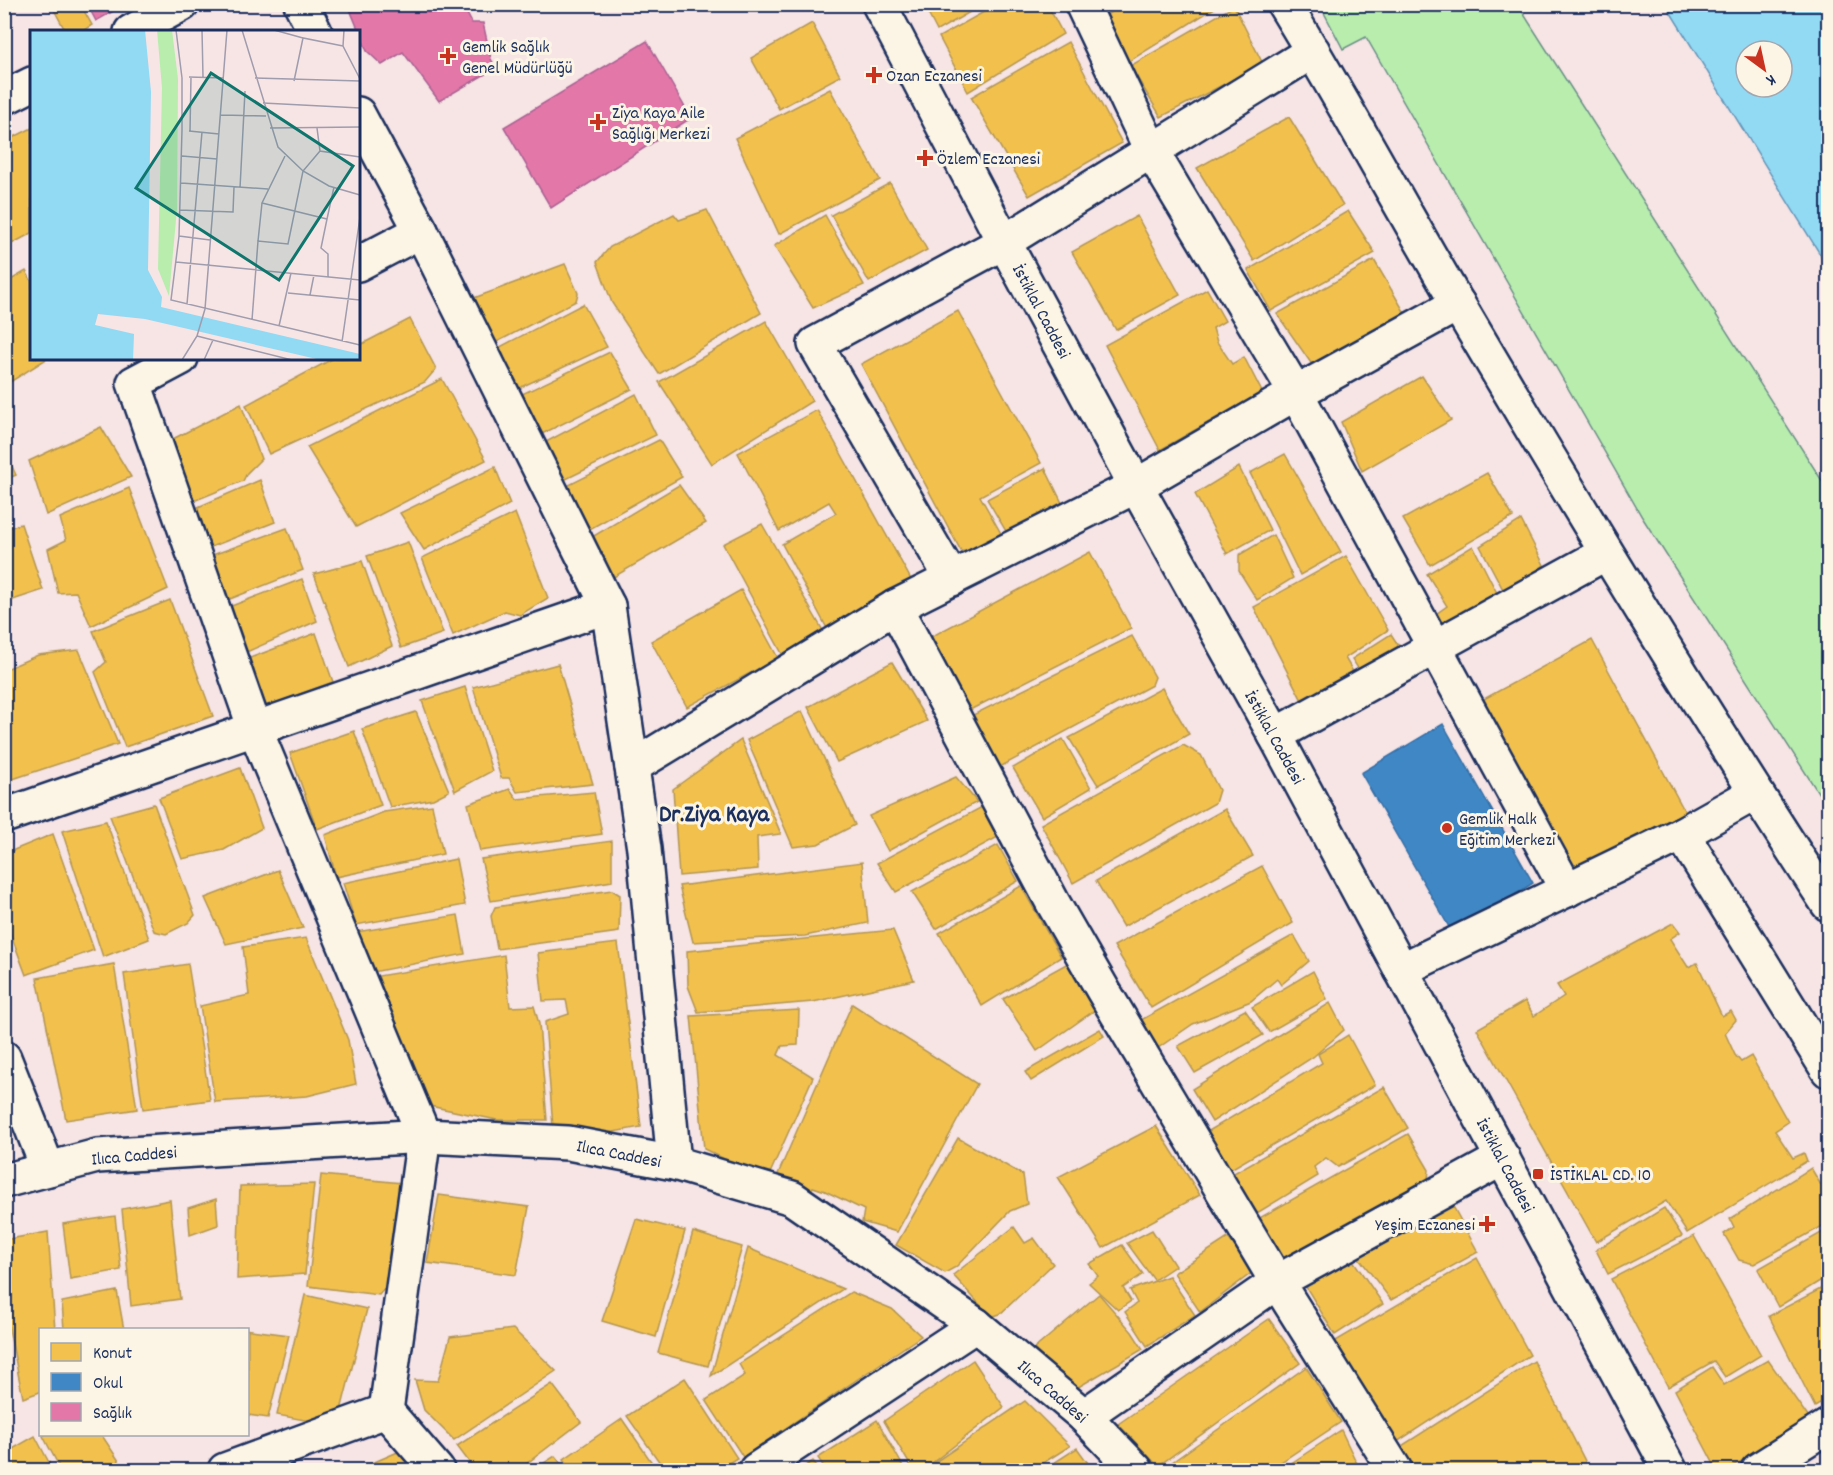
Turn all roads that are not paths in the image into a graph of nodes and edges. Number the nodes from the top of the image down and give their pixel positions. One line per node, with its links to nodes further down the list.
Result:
1 (182, 4): 6 (street)
2 (301, 4): 7 (street)
3 (879, 4): 14 (street, İstiklal Caddesi)
4 (1082, 4): 12 (street)
5 (1284, 4): 8 (street)
6 (135, 30)
7 (314, 30)
8 (1313, 51): 12 (street); 16 (street)
9 (30, 85): 10 (street)
10 (4, 98)
11 (360, 118): 13 (street)
12 (1152, 152): 14 (street); 18 (street)
13 (421, 231): 15 (street); 22 (street)
14 (1004, 242): 19 (street, İstiklal Caddesi); 21 (street)
15 (360, 263)
16 (1458, 304): 18 (street); 20 (street)
17 (177, 360): 25 (street)
18 (1296, 393): 19 (street); 24 (street)
19 (1136, 486): 21 (street); 26 (street, İstiklal Caddesi)
20 (1606, 554): 24 (street); 28 (street)
21 (952, 579): 23 (street)
22 (608, 606): 25 (street); 27 (street)
23 (895, 607): 27 (street); 41 (street)
24 (1436, 647): 26 (street); 31 (street)
25 (255, 729): 29 (street); 36 (street)
26 (1275, 735): 33 (street, İstiklal Caddesi)
27 (632, 767): 38 (street)
28 (1755, 793): 30 (street); 32 (street)
29 (4, 816)
30 (1682, 834): 31 (street); 35 (street)
31 (1568, 890): 33 (street)
32 (1828, 904)
33 (1401, 970): 37 (street, İstiklal Caddesi)
34 (4, 1058): 39 (street)
35 (1828, 1070)
36 (424, 1136): 38 (street, Ilıca Caddesi); 39 (street, Ilıca Caddesi); 43 (street)
37 (1503, 1158): 41 (street); 51 (street, İstiklal Caddesi)
38 (674, 1163): 42 (street, Ilıca Caddesi)
39 (48, 1169): 40 (street, Ilıca Caddesi)
40 (4, 1181)
41 (1277, 1282): 44 (street); 50 (street)
42 (976, 1324): 44 (street, Ilıca Caddesi); 48 (street)
43 (386, 1411): 46 (street); 47 (street)
44 (1084, 1416): 49 (street, Ilıca Caddesi)
45 (1828, 1426): 52 (street)
46 (225, 1470)
47 (437, 1470)
48 (756, 1470)
49 (1136, 1470)
50 (1395, 1470)
51 (1670, 1470)
52 (1758, 1470)

